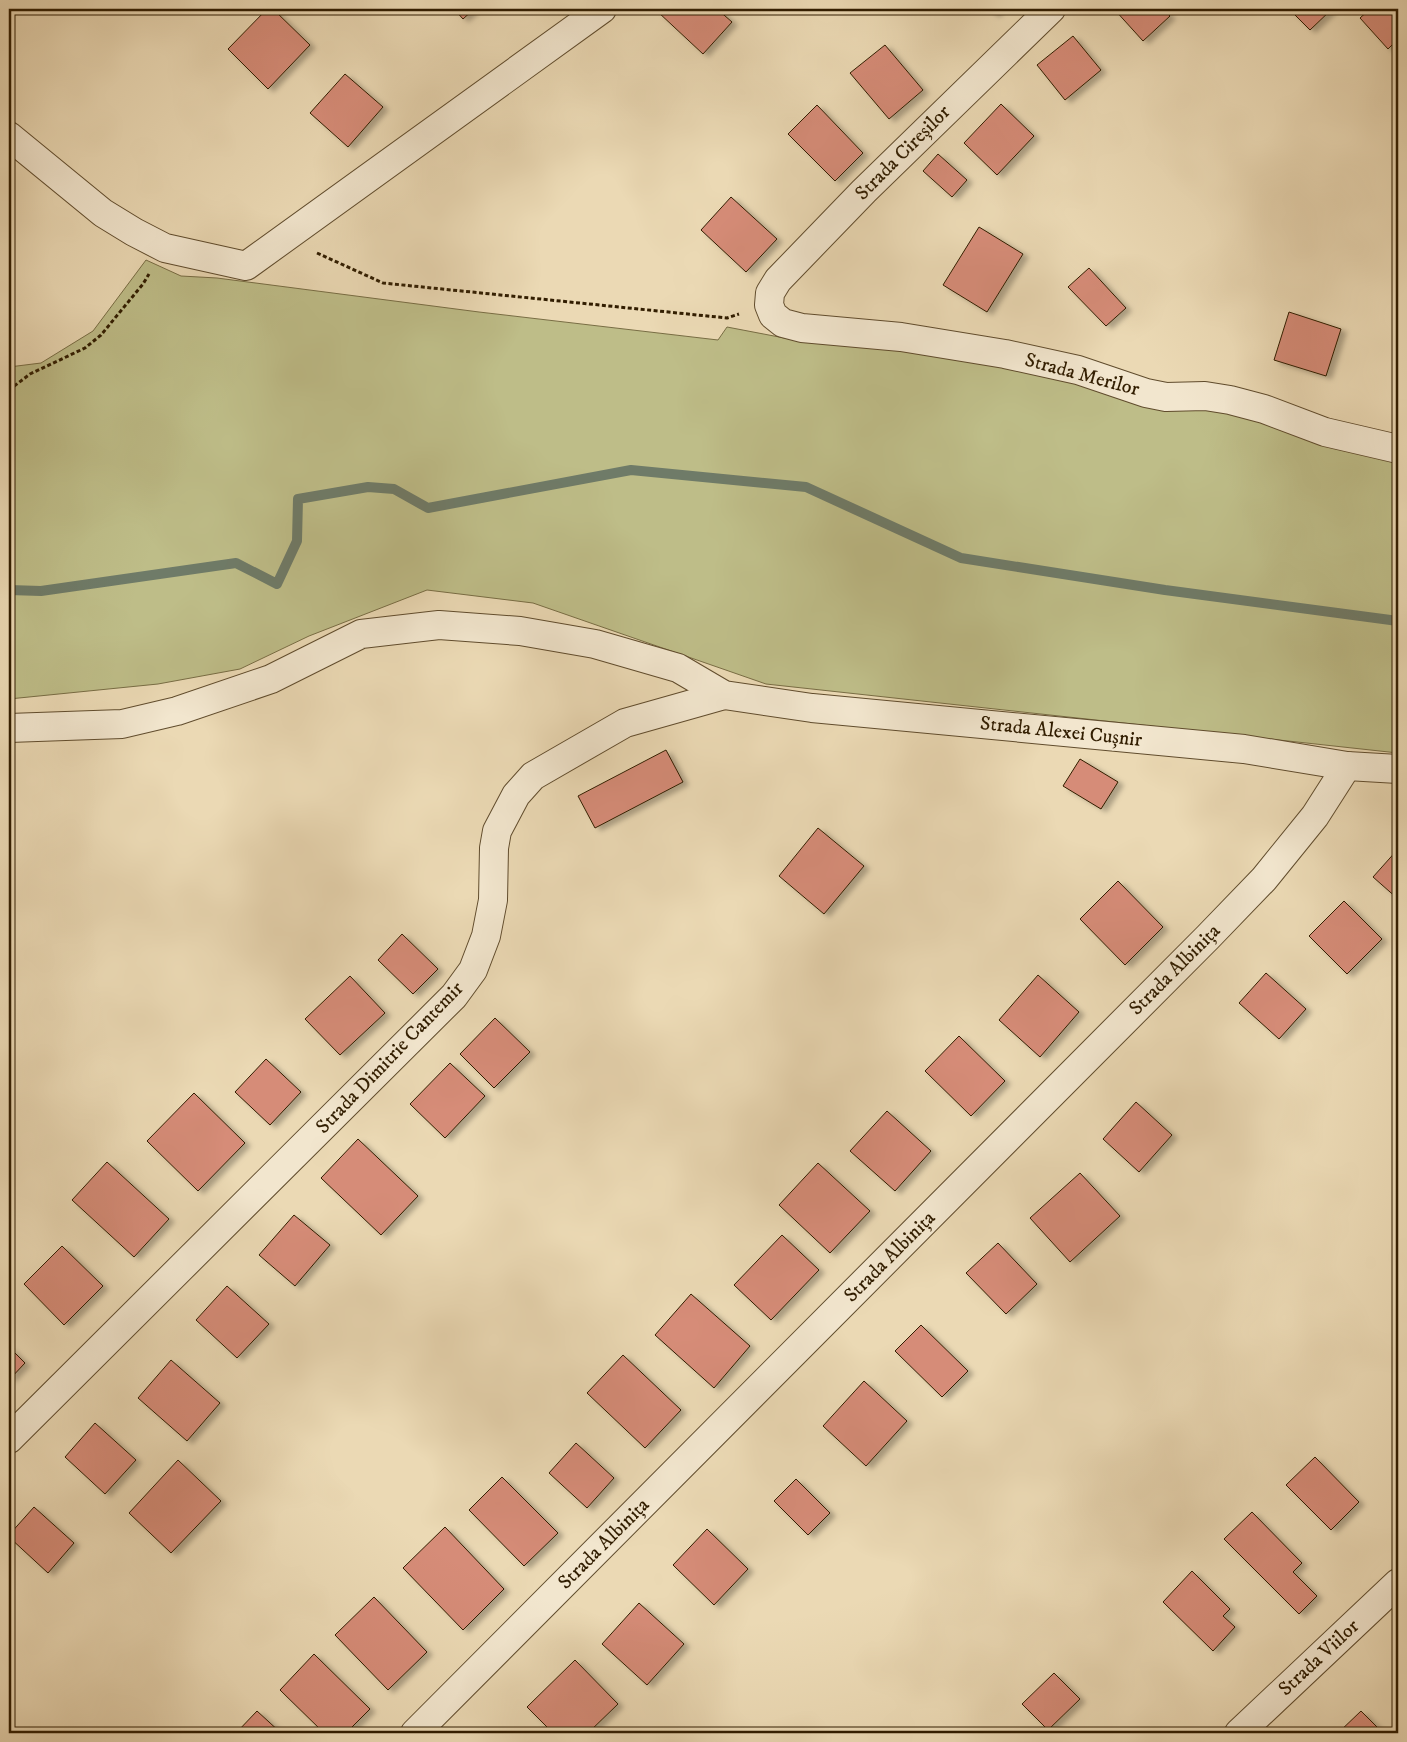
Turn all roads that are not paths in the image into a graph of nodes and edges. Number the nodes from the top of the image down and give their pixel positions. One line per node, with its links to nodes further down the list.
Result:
1 (600, 9): 3 (street)
2 (1051, 9): 4 (street, Strada Cireșilor)
3 (9, 136)
4 (769, 305): 5 (street, Strada Merilor)
5 (1398, 449)
6 (724, 695): 7 (street); 8 (street, Strada Alexei Cușnir); 10 (street, Strada Dimitrie Cantemir)
7 (9, 728)
8 (1347, 766): 9 (street, Strada Alexei Cușnir); 12 (street, Strada Albinița)
9 (1398, 769)
10 (9, 1439)
11 (1398, 1583): 13 (street, Strada Viilor)
12 (415, 1733)
13 (1239, 1733)

